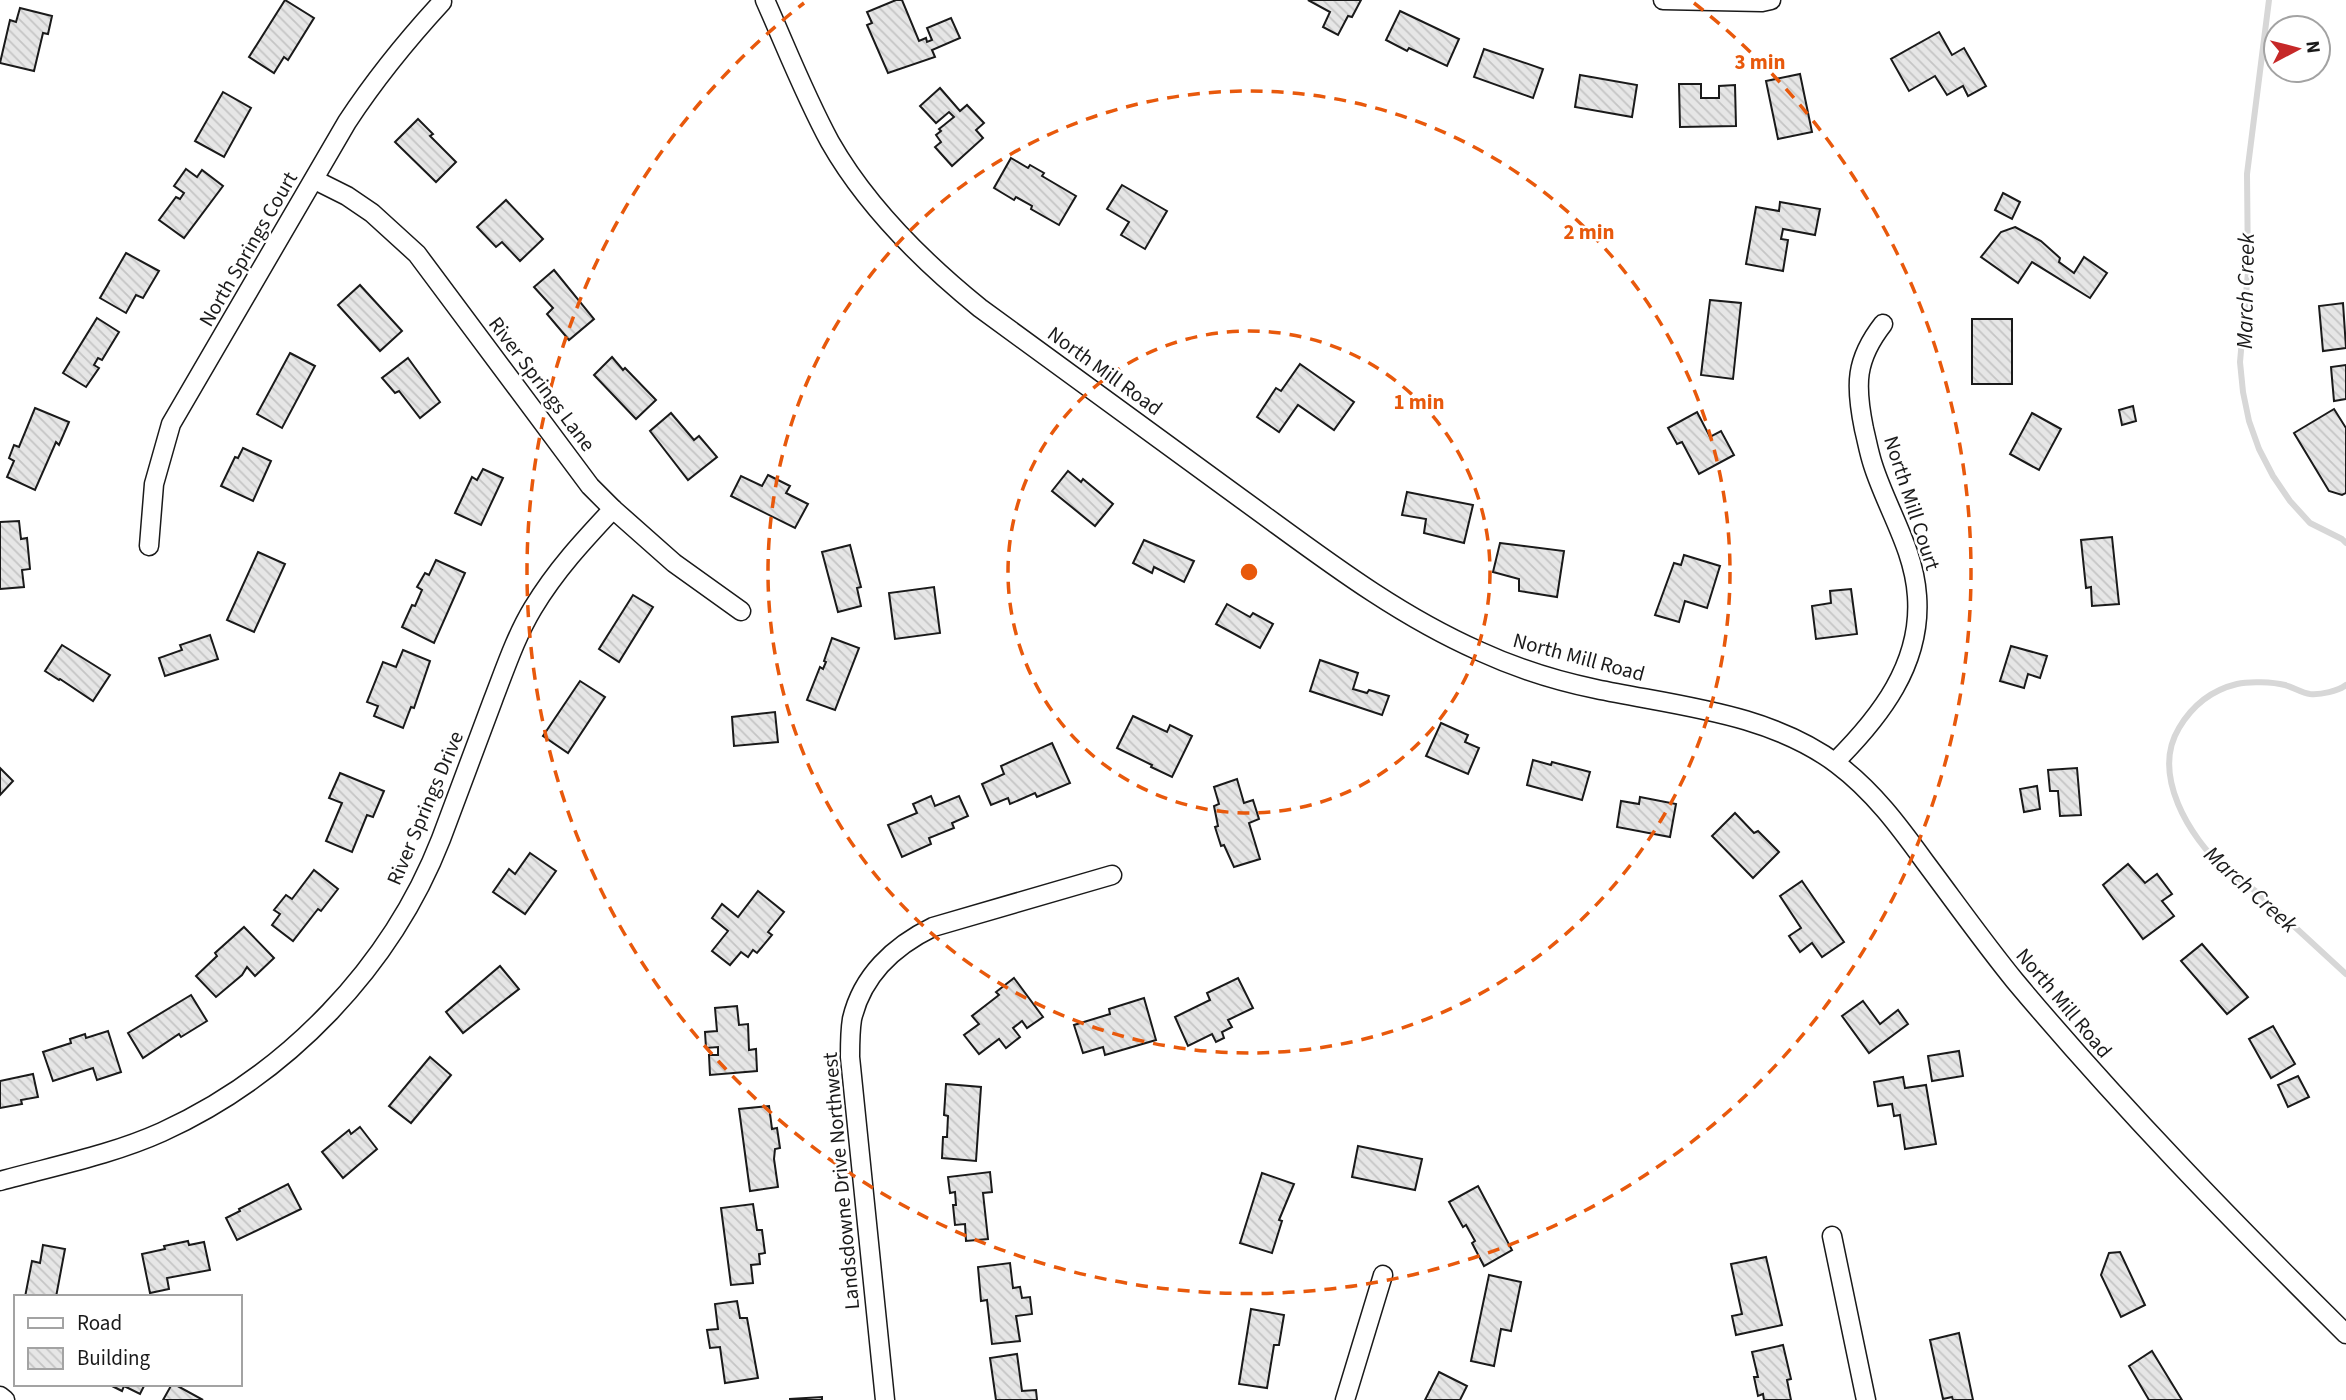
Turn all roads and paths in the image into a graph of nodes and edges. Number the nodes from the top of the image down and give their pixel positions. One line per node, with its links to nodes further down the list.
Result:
1 (765, 0): 10 (street, North Mill Road)
2 (1663, 0): 3 (street)
3 (1771, 0)
4 (442, 2): 5 (street, North Springs Court)
5 (315, 180): 7 (street, River Springs Lane); 8 (street, North Springs Court)
6 (1883, 324): 10 (street, North Mill Court)
7 (613, 509): 9 (street, River Springs Lane); 12 (street, River Springs Drive)
8 (149, 546)
9 (741, 611)
10 (1835, 762): 15 (street, North Mill Road)
11 (1112, 875): 18 (street, Landsdowne Drive Northwest)
12 (0, 1181)
13 (1832, 1236): 20 (street)
14 (1383, 1275): 19 (street)
15 (2346, 1334)
16 (0, 1396): 17 (street)
17 (5, 1400)
18 (885, 1400)
19 (1345, 1400)
20 (1866, 1400)

